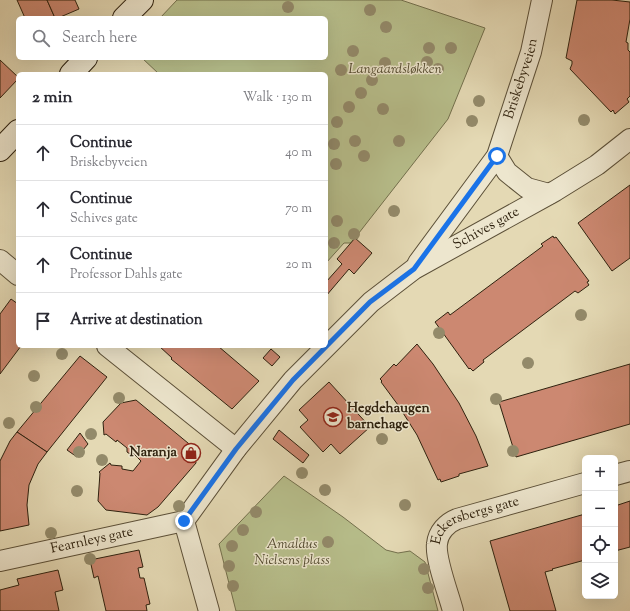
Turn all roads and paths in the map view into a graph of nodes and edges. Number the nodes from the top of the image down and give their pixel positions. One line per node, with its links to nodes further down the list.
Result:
1 (142, 0): 3 (street)
2 (542, 0): 9 (street, Briskebyveien)
3 (126, 16)
4 (84, 60): 5 (street)
5 (73, 72)
6 (16, 133): 8 (street)
7 (630, 139): 10 (street, Schives gate)
8 (0, 150)
9 (497, 156): 10 (street); 12 (street, Briskebyveien)
10 (548, 194): 12 (street, Schives gate)
11 (0, 260): 13 (street)
12 (414, 269): 14 (street, Schives gate)
13 (16, 272)
14 (328, 345)
15 (110, 348): 17 (street)
16 (325, 348): 17 (street, Schives gate)
17 (236, 449): 21 (street, Schives gate)
18 (630, 471): 19 (street)
19 (618, 474)
20 (582, 485): 24 (street, Eckersbergs gate)
21 (184, 521): 22 (street, Fearnleys gate); 23 (street)
22 (0, 561)
23 (209, 611)
24 (453, 611)

